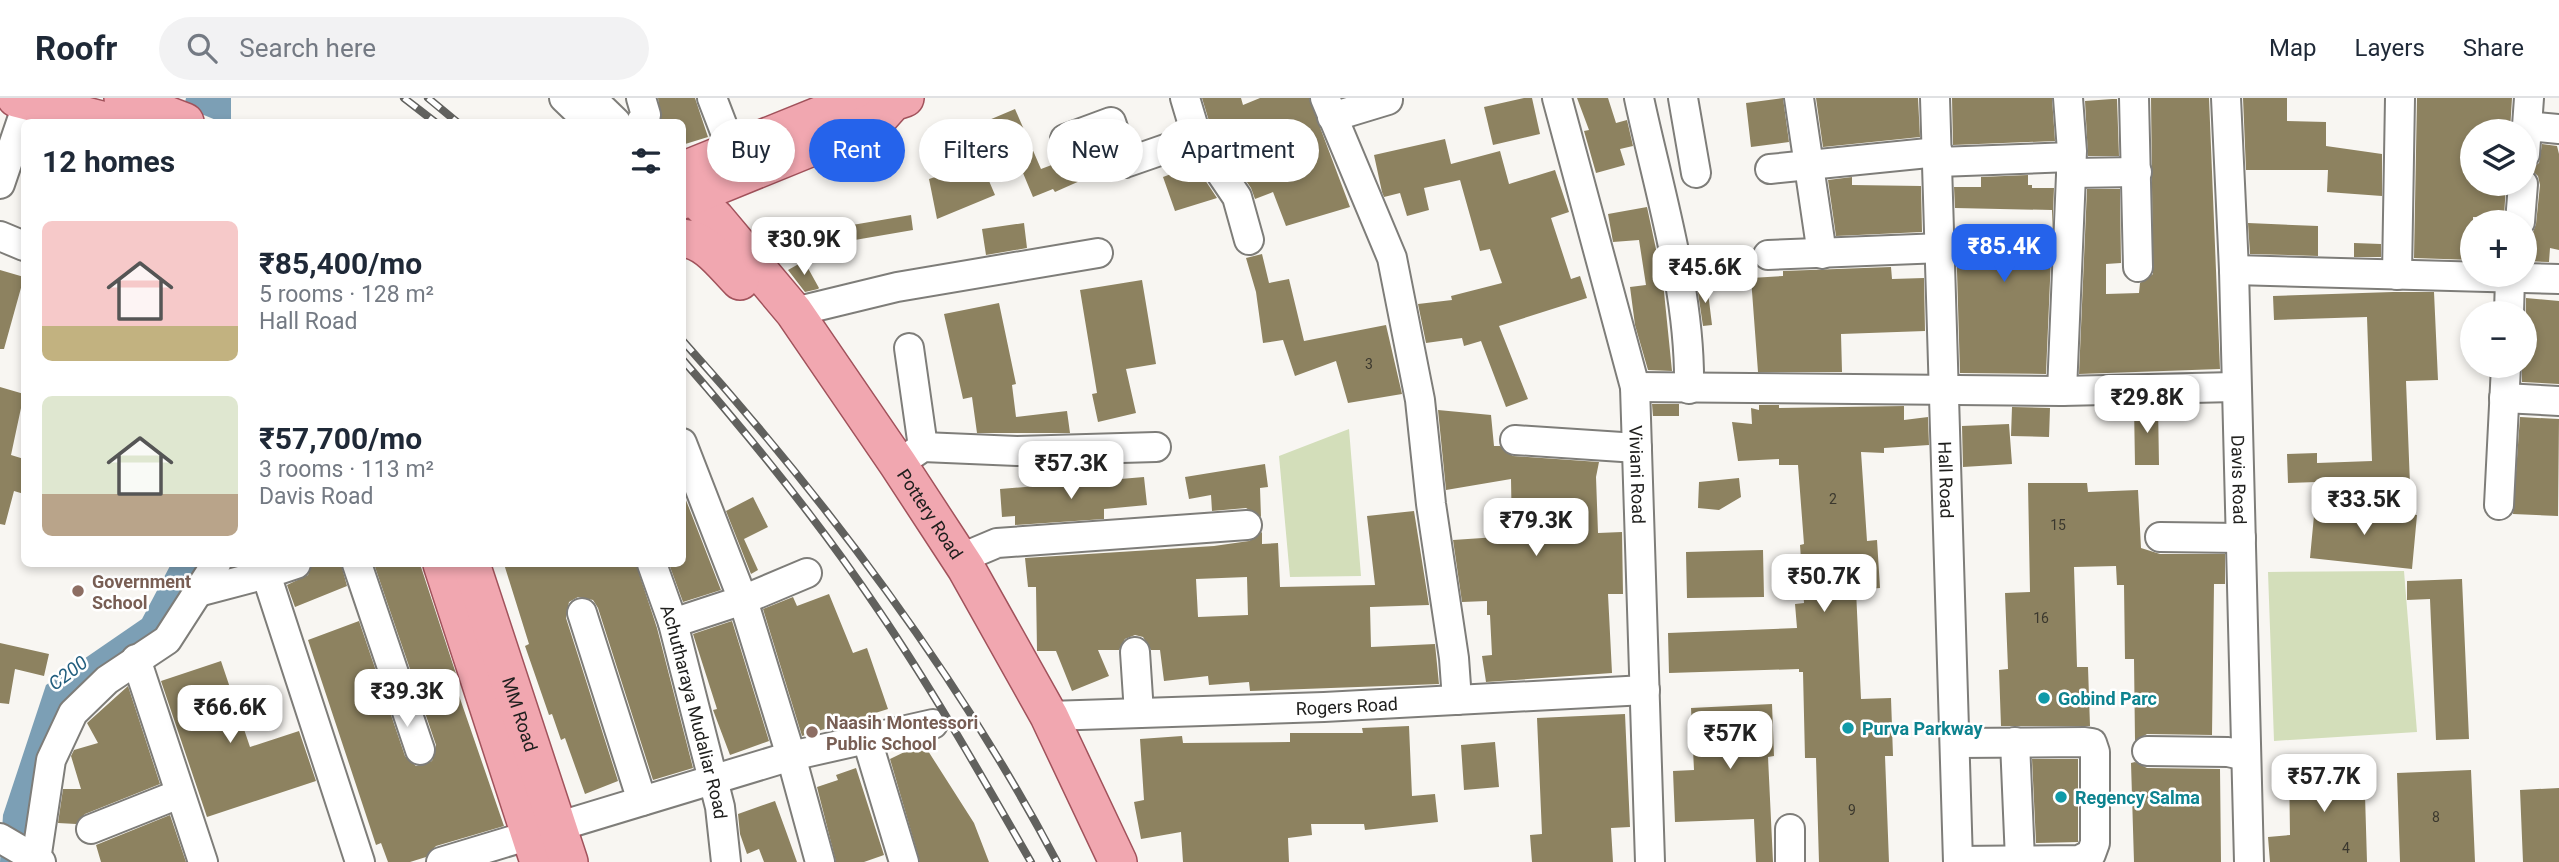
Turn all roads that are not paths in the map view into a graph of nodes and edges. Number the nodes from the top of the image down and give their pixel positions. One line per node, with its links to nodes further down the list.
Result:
1 (123, 98): 22 (main road)
2 (564, 98): 23 (street)
3 (591, 98): 24 (street)
4 (641, 98): 25 (street)
5 (712, 98): 26 (street)
6 (1185, 98): 27 (street)
7 (1557, 98): 61 (street, Viviani Road)
8 (1639, 98): 63 (street)
9 (1683, 98): 38 (street)
10 (1799, 98): 33 (street)
11 (1935, 98): 32 (street, Hall Road)
12 (2067, 98): 34 (street)
13 (2134, 98): 37 (street)
14 (2226, 98): 53 (street, Davis Road)
15 (2400, 98): 54 (street)
16 (2529, 98): 28 (street)
17 (22, 99): 21 (main road); 40 (street)
18 (882, 99): 30 (main road); 42 (main road)
19 (1388, 100): 20 (street)
20 (1328, 107): 93 (street)
21 (98, 119)
22 (177, 119)
23 (586, 119)
24 (613, 119)
25 (643, 119)
26 (720, 119)
27 (1191, 119)
28 (2528, 119)
29 (2537, 127): 31 (street)
30 (795, 129)
31 (2559, 129)
32 (1938, 157): 33 (street); 34 (street); 48 (street, Hall Road)
33 (1809, 163): 35 (street); 50 (street)
34 (2071, 165): 37 (street); 65 (street)
35 (1770, 169)
36 (707, 171): 41 (main road)
37 (2137, 172): 52 (street)
38 (1696, 173)
39 (1227, 182): 46 (street)
40 (0, 184)
41 (686, 188)
42 (686, 189)
43 (686, 190): 58 (main road, Pottery Road)
44 (0, 236): 47 (street)
45 (686, 239): 58 (main road)
46 (1249, 240)
47 (21, 245)
48 (1942, 247): 50 (street); 64 (street, Hall Road)
49 (1098, 253): 58 (street)
50 (1822, 254): 51 (street)
51 (1768, 255)
52 (2138, 267)
53 (2234, 270): 54 (street); 62 (street, Davis Road)
54 (2397, 275): 55 (street)
55 (2460, 276)
56 (2537, 278): 57 (street)
57 (2559, 279)
58 (788, 304): 72 (main road, Pottery Road)
59 (909, 348): 72 (street)
60 (2505, 378): 66 (street)
61 (1635, 387): 63 (street); 70 (street, Viviani Road)
62 (2235, 387): 65 (street); 76 (street, Davis Road)
63 (1689, 389): 64 (street)
64 (1945, 389): 65 (street); 98 (street, Hall Road)
65 (2062, 391)
66 (2504, 398): 67 (street); 73 (street)
67 (2559, 401)
68 (1515, 440): 70 (street)
69 (1156, 447): 72 (street)
70 (1637, 448): 92 (street, Viviani Road)
71 (686, 453): 87 (street)
72 (910, 456): 77 (main road, Pottery Road)
73 (2499, 505)
74 (1247, 525): 77 (street)
75 (2160, 537): 76 (street)
76 (2241, 538): 103 (street, Davis Road)
77 (960, 559): 95 (main road, Pottery Road)
78 (214, 567): 86 (street)
79 (287, 567): 85 (street)
80 (358, 567): 100 (street)
81 (443, 567): 110 (main road, MM Road)
82 (472, 567): 110 (main road, MM Road)
83 (653, 567): 89 (street, Achutharaya Mudaliar Road)
84 (807, 573): 87 (street)
85 (266, 574): 86 (street); 116 (street)
86 (198, 592): 91 (street)
87 (743, 600): 89 (street); 102 (street)
88 (582, 613): 106 (street)
89 (673, 623): 104 (street, Achutharaya Mudaliar Road)
90 (1135, 652): 94 (street)
91 (136, 659): 105 (street); 113 (street)
92 (1645, 690): 93 (street, Rogers Road); 122 (street, Viviani Road)
93 (1457, 700): 94 (street, Rogers Road)
94 (1139, 713): 95 (street, Rogers Road)
95 (1049, 716): 111 (main road, Pottery Road)
96 (933, 724): 97 (street)
97 (867, 740): 102 (street); 121 (street)
98 (1956, 743): 99 (street); 114 (street, Hall Road)
99 (2015, 743): 112 (street); 112 (street)
100 (421, 750)
101 (2147, 751): 103 (street)
102 (791, 755): 104 (street); 120 (street)
103 (2246, 756): 124 (street, Davis Road)
104 (712, 780): 106 (street); 119 (street, Achutharaya Mudaliar Road)
105 (179, 794): 107 (street); 115 (street)
106 (642, 801): 110 (street)
107 (91, 829)
108 (1790, 829): 123 (street)
109 (0, 838): 113 (street)
110 (543, 840): 117 (street); 118 (main road, MM Road)
111 (1116, 860)
112 (2020, 860): 114 (street)
113 (38, 861)
114 (1958, 861)
115 (204, 862)
116 (360, 862)
117 (441, 862)
118 (569, 862)
119 (726, 862)
120 (820, 862)
121 (904, 862)
122 (1650, 862)
123 (1790, 862)
124 (2249, 862)

